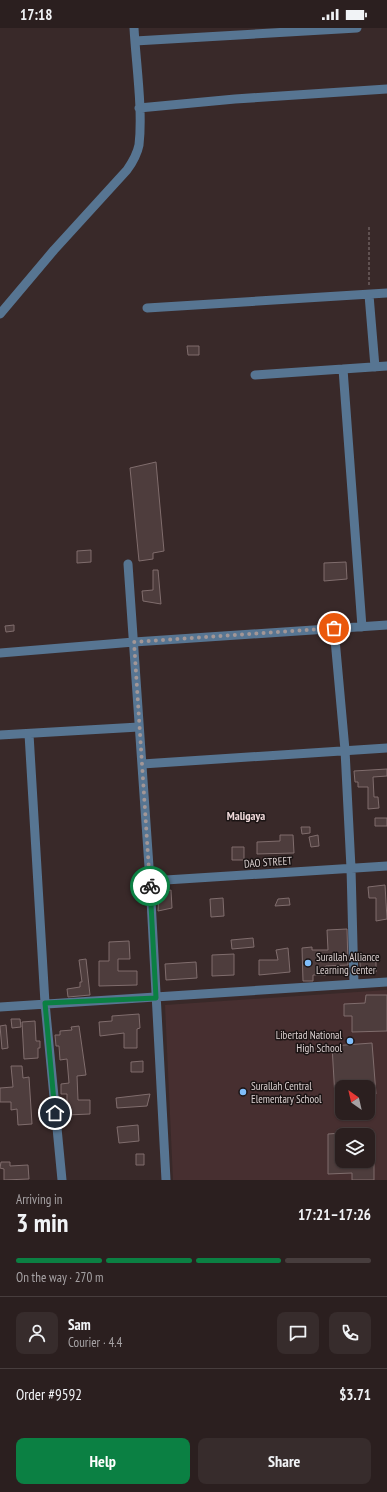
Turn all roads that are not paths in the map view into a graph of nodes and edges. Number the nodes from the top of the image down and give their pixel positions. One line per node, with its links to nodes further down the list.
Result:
1 (134, 28): 3 (street)
2 (357, 28): 3 (street)
3 (135, 41): 5 (street)
4 (387, 89): 5 (street)
5 (139, 108): 9 (street)
6 (387, 293): 7 (street)
7 (369, 295): 8 (street); 11 (street)
8 (147, 308)
9 (0, 314)
10 (387, 366): 11 (street)
11 (375, 367): 12 (street)
12 (344, 369): 13 (street); 16 (street)
13 (255, 376)
14 (128, 564): 18 (street)
15 (387, 625): 16 (street)
16 (362, 627): 17 (street)
17 (334, 628): 18 (street); 24 (street)
18 (134, 642): 19 (street); 20 (street)
19 (0, 653)
20 (139, 727): 21 (street); 25 (street)
21 (29, 734): 22 (street); 32 (street)
22 (0, 736)
23 (387, 748): 24 (street)
24 (345, 750): 25 (street); 27 (street)
25 (142, 764): 28 (street)
26 (387, 866): 27 (street, DAO STREET)
27 (351, 868): 28 (street, DAO STREET); 30 (street)
28 (150, 881): 31 (street)
29 (387, 982): 30 (street)
30 (354, 984): 31 (street)
31 (156, 998): 32 (street); 35 (street)
32 (45, 1003): 33 (street); 34 (street)
33 (0, 1007)
34 (62, 1180)
35 (166, 1180)

